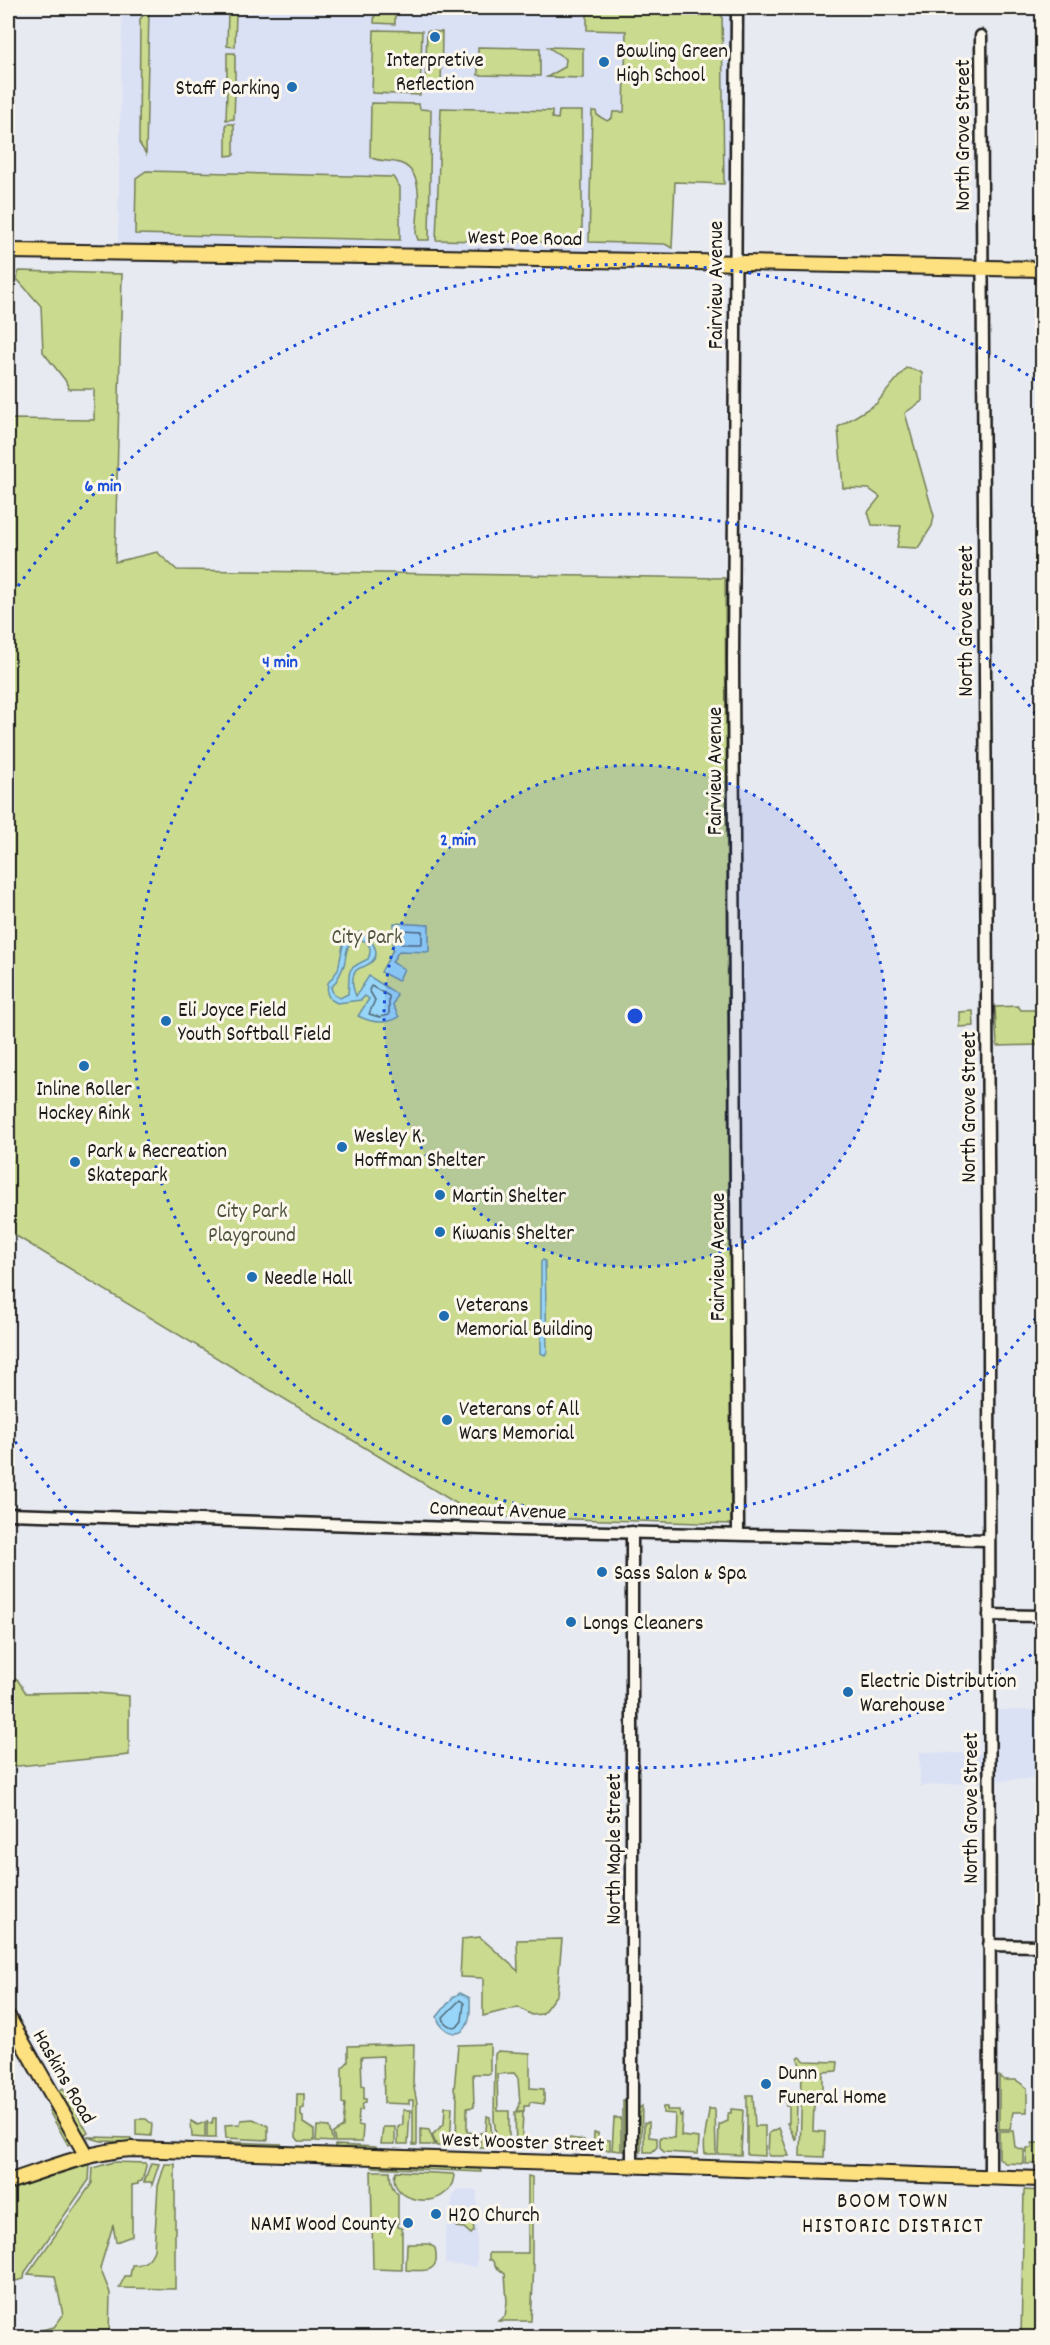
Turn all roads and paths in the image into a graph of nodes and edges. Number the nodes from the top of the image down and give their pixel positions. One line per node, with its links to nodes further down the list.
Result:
1 (737, 8): 4 (street, Fairview Avenue)
2 (981, 36): 5 (street, North Grove Street)
3 (8, 251): 4 (main road, West Poe Road)
4 (734, 262): 5 (main road, West Poe Road); 9 (street, Fairview Avenue)
5 (982, 267): 6 (main road, West Poe Road); 10 (street, North Grove Street)
6 (1042, 269)
7 (8, 1514): 8 (street, Conneaut Avenue)
8 (632, 1532): 9 (street, Conneaut Avenue); 17 (street, North Maple Street)
9 (738, 1534): 10 (street, Conneaut Avenue)
10 (988, 1540): 11 (street, North Grove Street)
11 (989, 1615): 12 (street); 13 (street, North Grove Street)
12 (1042, 1616)
13 (989, 1945): 14 (street); 18 (street, North Grove Street)
14 (1042, 1946)
15 (8, 2017): 16 (main road, Haskins Road)
16 (87, 2156): 17 (main road, West Wooster Street); 20 (main road, West Wooster Street)
17 (632, 2166): 18 (main road, West Wooster Street)
18 (990, 2177): 19 (main road, West Wooster Street)
19 (1042, 2179)
20 (8, 2182)

